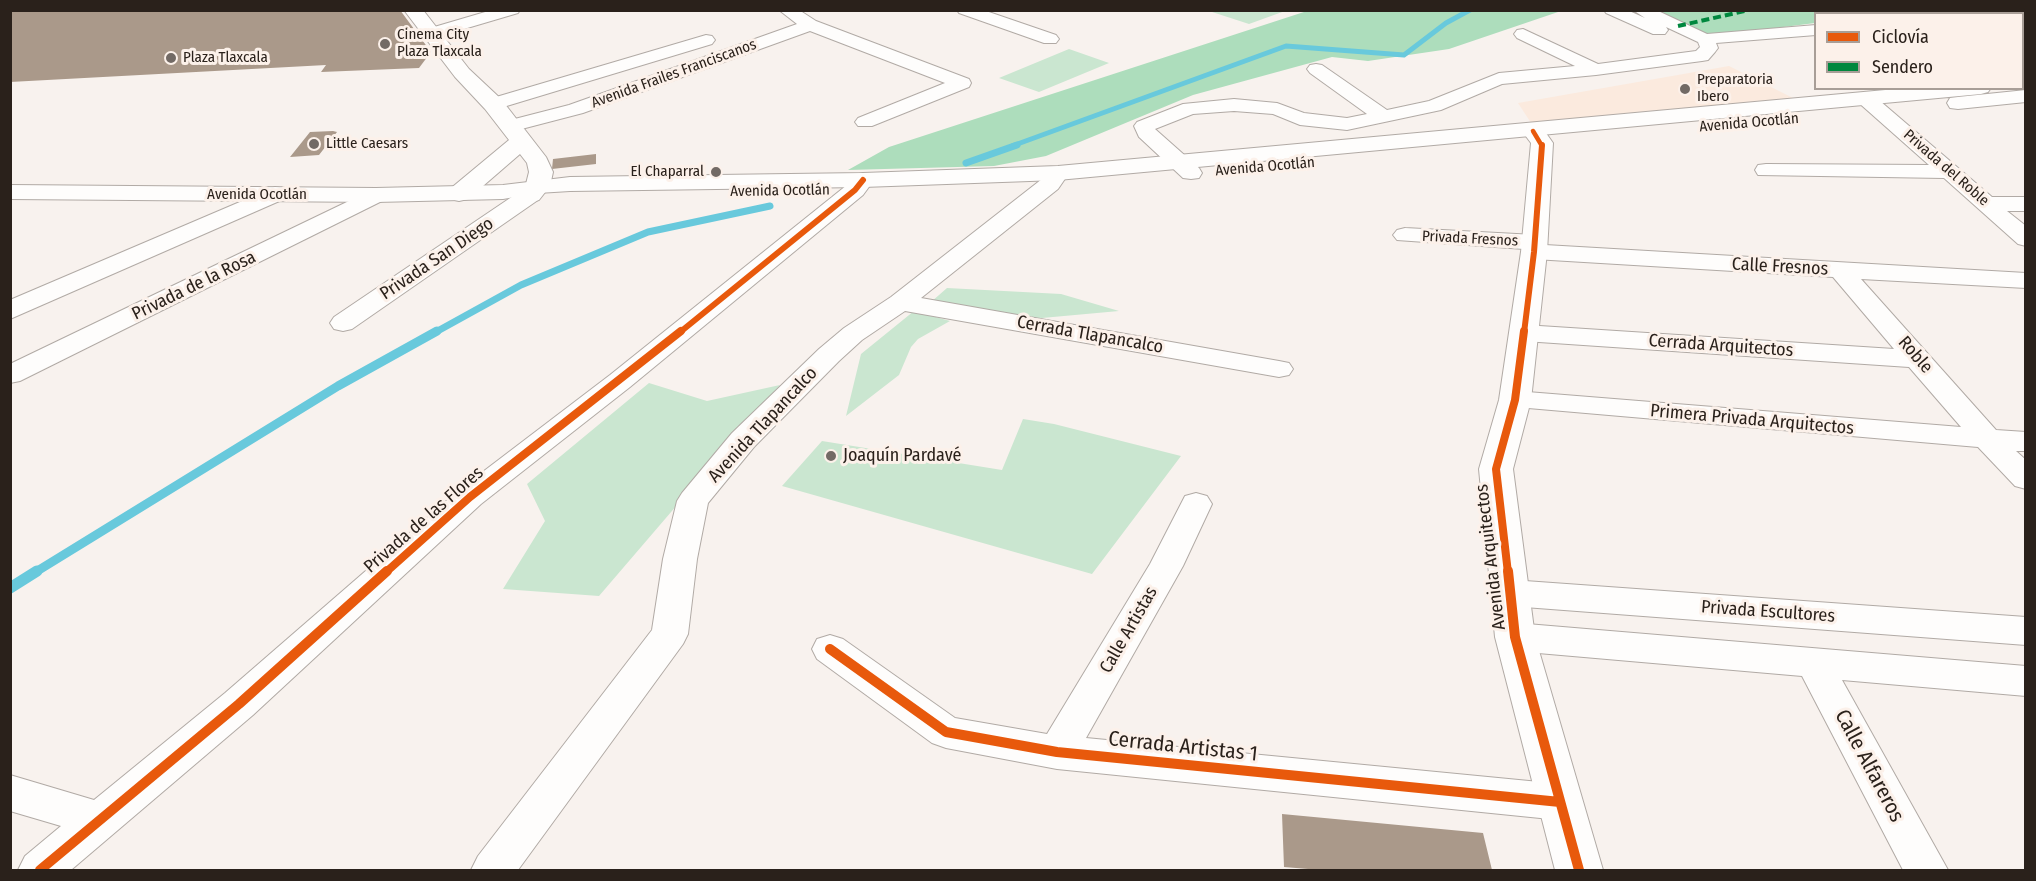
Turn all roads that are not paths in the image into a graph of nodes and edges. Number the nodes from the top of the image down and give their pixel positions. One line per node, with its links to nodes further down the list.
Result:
1 (413, 10): 9 (main road)
2 (512, 10): 9 (street)
3 (787, 10): 7 (street)
4 (965, 10): 12 (street)
5 (1612, 10): 11 (street)
6 (1641, 10): 11 (street)
7 (810, 25): 21 (street); 22 (street, Avenida Frailes Franciscanos)
8 (1814, 30): 11 (street)
9 (430, 34): 18 (main road)
10 (1523, 34): 15 (street)
11 (1699, 36): 15 (street)
12 (1050, 39)
13 (706, 40): 18 (street)
14 (1316, 69): 20 (street)
15 (1596, 70): 20 (street)
16 (1968, 90): 19 (main road, Avenida Ocotlán)
17 (2025, 96): 19 (main road, Avenida Ocotlán)
18 (493, 104): 22 (main road)
19 (1873, 105): 23 (main road, Avenida Ocotlán); 26 (street, Privada del Roble)
20 (1384, 117): 24 (street)
21 (866, 122)
22 (516, 133): 29 (main road); 31 (main road)
23 (1537, 137): 24 (main road, Avenida Ocotlán); 39 (main road, Avenida Arquitectos)
24 (1185, 168): 27 (main road, Avenida Ocotlán)
25 (1766, 170): 26 (street)
26 (1950, 172): 35 (street, Privada del Roble)
27 (1054, 179): 28 (main road, Avenida Ocotlán); 43 (street, Avenida Tlapancalco)
28 (859, 185): 29 (main road, Avenida Ocotlán); 64 (street, Privada de las Flores)
29 (534, 191): 31 (main road, Avenida Ocotlán); 45 (street, Privada San Diego)
30 (10, 192): 32 (main road, Avenida Ocotlán)
31 (459, 194): 34 (main road, Avenida Ocotlán)
32 (240, 195): 33 (main road, Avenida Ocotlán); 42 (main road)
33 (275, 195): 34 (main road, Avenida Ocotlán); 44 (main road)
34 (376, 195): 49 (street, Privada de la Rosa)
35 (1987, 204): 36 (street); 38 (street, Privada del Roble)
36 (2025, 204)
37 (1405, 235): 39 (street, Privada Fresnos)
38 (2025, 238)
39 (1534, 247): 40 (street, Calle Fresnos); 46 (main road, Avenida Arquitectos)
40 (1841, 271): 41 (street, Calle Fresnos); 47 (street, Roble)
41 (2025, 281)
42 (10, 295)
43 (900, 302): 48 (street, Cerrada Tlapancalco); 66 (street, Avenida Tlapancalco)
44 (10, 311)
45 (343, 323)
46 (1524, 333): 47 (street, Cerrada Arquitectos); 50 (main road, Avenida Arquitectos)
47 (1919, 359): 51 (street, Roble)
48 (1279, 369)
49 (10, 375)
50 (1515, 400): 51 (street, Primera Privada Arquitectos); 55 (main road, Avenida Arquitectos)
51 (1988, 440): 52 (street, Primera Privada Arquitectos); 53 (street, Roble)
52 (2025, 442)
53 (2025, 479)
54 (1196, 504): 61 (street, Calle Artistas)
55 (1511, 592): 56 (street, Privada Escultores); 57 (main road, Avenida Arquitectos)
56 (2025, 631)
57 (1515, 637): 59 (street); 63 (main road, Avenida Arquitectos)
58 (830, 650): 61 (street, Cerrada Artistas 1)
59 (1813, 662): 60 (street); 68 (street, Calle Alfareros)
60 (2025, 681)
61 (1057, 752): 63 (street, Cerrada Artistas 1)
62 (10, 793): 64 (street)
63 (1560, 802): 67 (main road, Avenida Arquitectos)
64 (101, 820): 65 (street, Privada de las Flores)
65 (40, 870)
66 (494, 870)
67 (1579, 870)
68 (1926, 870)

